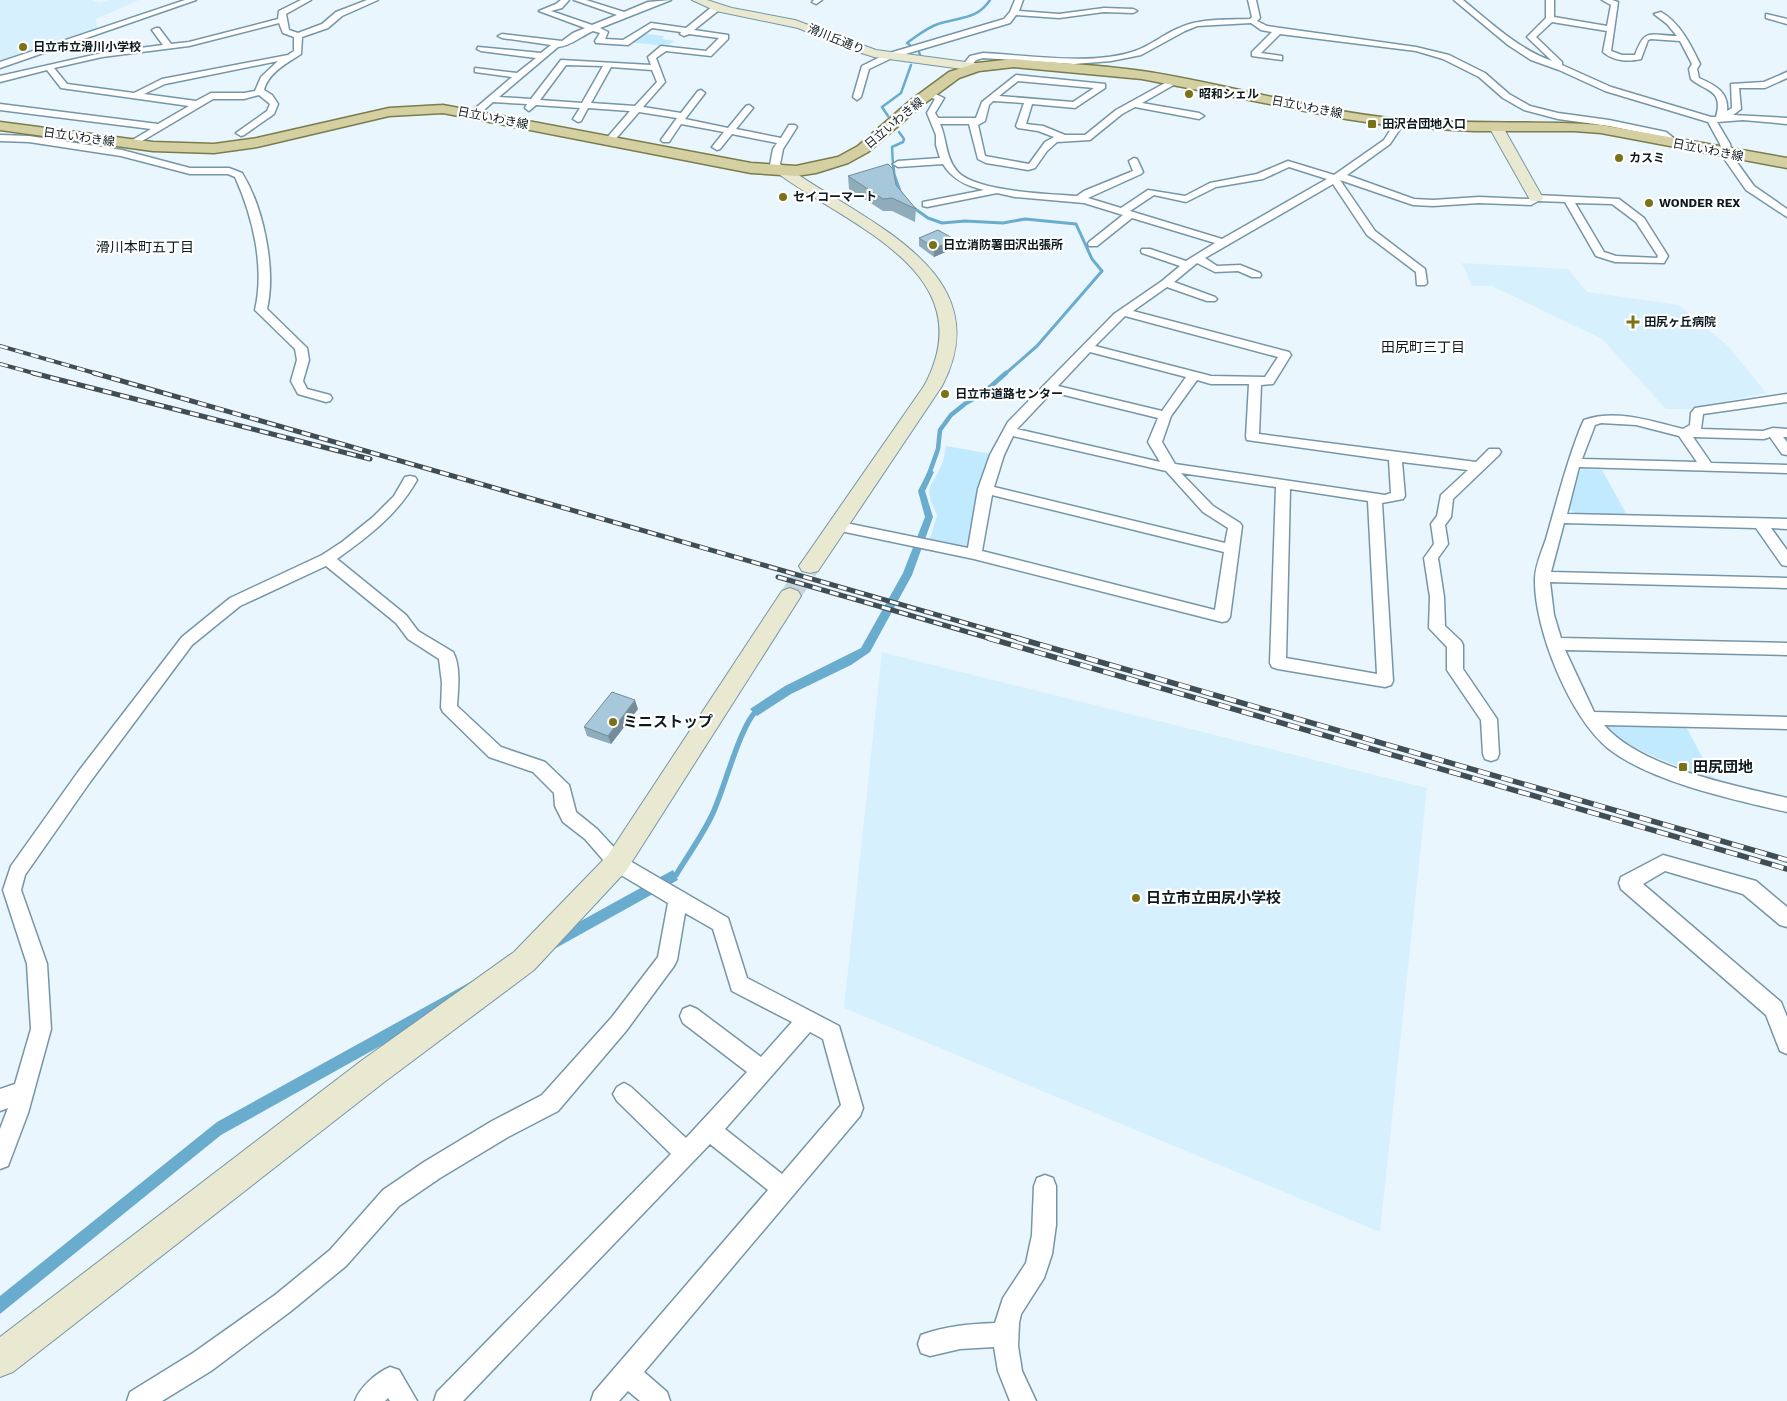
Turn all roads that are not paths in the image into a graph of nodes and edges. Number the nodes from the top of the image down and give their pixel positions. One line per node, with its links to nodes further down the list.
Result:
1 (192, 0): 46 (street)
2 (307, 0): 23 (street)
3 (374, 0): 34 (street)
4 (564, 0): 29 (street)
5 (578, 0): 21 (street)
6 (642, 0): 14 (street)
7 (667, 0): 14 (street)
8 (698, 0): 15 (street, 滑川丘通り)
9 (1019, 0): 18 (street)
10 (1252, 0): 25 (street)
11 (1458, 0): 50 (street)
12 (1550, 0): 22 (street)
13 (1606, 0): 30 (street)
14 (651, 4): 21 (street)
15 (716, 8): 32 (street); 42 (street, 滑川丘通り)
16 (1115, 10): 17 (street); 18 (street); 24 (street)
17 (1133, 10)
18 (1014, 13): 26 (street)
19 (1787, 13): 27 (street)
20 (1658, 14): 36 (street)
21 (624, 15): 29 (street)
22 (1550, 19): 30 (street); 50 (street)
23 (282, 20): 34 (street); 38 (street)
24 (1114, 20)
25 (1252, 21): 33 (street); 48 (street)
26 (1007, 22): 28 (street); 42 (street)
27 (1787, 22)
28 (1025, 23)
29 (593, 28): 32 (street); 37 (street)
30 (1611, 29): 36 (street)
31 (156, 30): 38 (street)
32 (689, 30): 39 (street); 39 (street)
33 (1278, 30): 44 (street); 91 (street)
34 (298, 36): 43 (street)
35 (502, 36): 37 (street)
36 (1683, 39): 75 (street)
37 (564, 44): 41 (street)
38 (169, 46): 47 (street)
39 (664, 48): 49 (street)
40 (481, 49): 41 (street)
41 (544, 56): 53 (street)
42 (889, 56): 48 (street, 滑川丘通り); 60 (street)
43 (291, 57): 56 (street); 59 (street)
44 (1279, 58)
45 (608, 64): 49 (street); 66 (street); 67 (street)
46 (0, 65)
47 (49, 66): 54 (street); 59 (street)
48 (972, 66): 55 (main road, 日立いわき線); 58 (main road, 日立いわき線)
49 (656, 68): 70 (street)
50 (1562, 68): 75 (street)
51 (478, 70): 53 (street)
52 (1787, 75): 75 (street)
53 (520, 76): 62 (street)
54 (0, 79)
55 (1174, 81): 65 (street); 79 (main road, 日立いわき線)
56 (260, 92): 64 (street); 85 (street)
57 (701, 93): 73 (street)
58 (928, 94): 76 (street); 99 (main road, 日立いわき線)
59 (134, 96): 64 (street)
60 (857, 97)
61 (991, 98): 63 (street); 63 (street); 77 (street)
62 (491, 100): 67 (street); 71 (street)
63 (1029, 101): 86 (street)
64 (198, 104): 82 (street)
65 (1134, 104): 72 (street); 86 (street)
66 (586, 105): 67 (street); 70 (street); 74 (street)
67 (530, 106)
68 (0, 107): 82 (street)
69 (749, 108): 84 (street)
70 (636, 109): 73 (street); 88 (street)
71 (474, 114): 88 (main road, 日立いわき線); 92 (main road, 日立いわき線)
72 (1199, 116)
73 (681, 118): 84 (street); 89 (street)
74 (578, 119)
75 (1716, 119): 78 (street); 94 (street)
76 (934, 121): 77 (street); 95 (street)
77 (980, 121): 86 (street)
78 (1787, 121)
79 (1399, 123): 81 (main road, 日立いわき線); 100 (street)
80 (0, 126): 92 (main road, 日立いわき線)
81 (1496, 127): 91 (main road, 日立いわき線); 102 (street)
82 (159, 128): 92 (street)
83 (792, 128): 90 (street)
84 (732, 131): 90 (street); 93 (street)
85 (241, 133)
86 (1062, 137)
87 (0, 138): 121 (street)
88 (610, 140): 99 (main road, 日立いわき線)
89 (666, 140)
90 (783, 141): 99 (street)
91 (1675, 143): 94 (main road, 日立いわき線)
92 (132, 144)
93 (717, 147)
94 (1727, 153): 98 (main road, 日立いわき線); 107 (street)
95 (946, 161): 97 (street); 101 (street)
96 (1134, 162): 103 (street)
97 (898, 164)
98 (1787, 164)
99 (785, 172): 143 (street)
100 (1337, 177): 102 (street); 106 (street); 108 (street); 113 (street)
101 (997, 190): 103 (street); 105 (street)
102 (1536, 198): 104 (street)
103 (1079, 200): 106 (street)
104 (1570, 200): 104 (street)
105 (927, 204)
106 (1127, 213): 108 (street); 109 (street)
107 (1787, 214)
108 (1224, 243): 111 (street)
109 (1093, 244)
110 (1146, 251): 111 (street)
111 (1192, 261): 112 (street); 114 (street)
112 (1256, 275)
113 (1422, 282)
114 (1166, 283): 115 (street); 116 (street)
115 (1211, 299)
116 (1123, 312): 117 (street); 119 (street)
117 (1088, 348): 118 (street); 120 (street)
118 (1194, 376): 119 (street); 123 (street)
119 (1255, 381): 130 (street)
120 (1049, 388): 123 (street); 124 (street)
121 (326, 398)
122 (1787, 398): 127 (street)
123 (1165, 416): 132 (street)
124 (1009, 431): 132 (street); 138 (street)
125 (1773, 432): 126 (street); 127 (street); 128 (street)
126 (1787, 432)
127 (1684, 433): 131 (street); 134 (street)
128 (1787, 451)
129 (1494, 452): 133 (street)
130 (1395, 457): 133 (street); 139 (street)
131 (1574, 463): 134 (street); 140 (street)
132 (1170, 467): 137 (street); 144 (street)
133 (1479, 467): 156 (street)
134 (1707, 467): 135 (street)
135 (1787, 469)
136 (410, 480): 146 (street)
137 (1283, 484): 139 (street); 139 (street)
138 (985, 489): 144 (street); 145 (street)
139 (1375, 498)
140 (1558, 518): 141 (street); 149 (street)
141 (1760, 523): 142 (street); 147 (street)
142 (1787, 524)
143 (836, 526): 145 (street); 148 (street)
144 (1232, 549): 145 (street)
145 (974, 554)
146 (327, 558): 158 (street); 165 (street)
147 (1787, 561)
148 (810, 566)
149 (1542, 577): 150 (street); 152 (street)
150 (1787, 583)
151 (790, 596): 158 (street)
152 (1555, 644): 153 (street); 154 (street)
153 (1787, 649)
154 (1590, 718): 155 (street); 157 (street)
155 (1787, 723)
156 (1491, 754)
157 (1787, 805)
158 (617, 863): 159 (street); 175 (street)
159 (678, 899): 162 (street); 177 (street)
160 (1787, 919): 163 (street)
161 (690, 1016): 164 (street)
162 (808, 1020): 164 (street); 172 (street)
163 (1787, 1044)
164 (762, 1071): 168 (street)
165 (22, 1092): 167 (street); 170 (street)
166 (624, 1094): 169 (street)
167 (0, 1100)
168 (709, 1130): 169 (street); 172 (street)
169 (686, 1154): 180 (street)
170 (0, 1158)
171 (1046, 1186): 173 (street)
172 (784, 1189): 176 (street)
173 (1007, 1334): 174 (street); 183 (street)
174 (930, 1344)
175 (0, 1359)
176 (627, 1373): 181 (street); 182 (street)
177 (138, 1401)
178 (367, 1401): 179 (street)
179 (406, 1401)
180 (446, 1401)
181 (603, 1401)
182 (658, 1401)
183 (1024, 1401)

